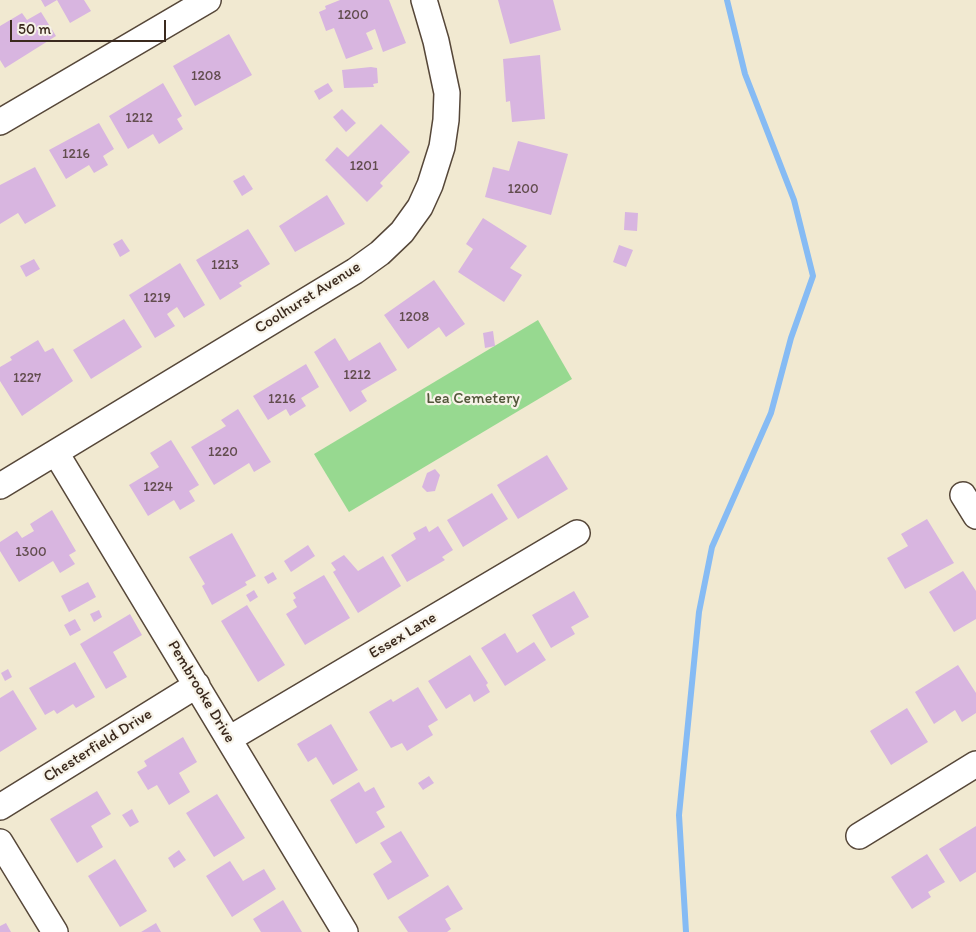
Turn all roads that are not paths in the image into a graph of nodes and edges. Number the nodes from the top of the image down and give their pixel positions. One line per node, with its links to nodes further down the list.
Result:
1 (208, 0): 3 (street)
2 (424, 0): 4 (street, Coolhurst Avenue)
3 (0, 122)
4 (56, 454): 5 (street, Coolhurst Avenue); 9 (street, Pembrooke Drive)
5 (0, 486)
6 (963, 495): 7 (street)
7 (976, 516)
8 (578, 533): 10 (street, Essex Lane)
9 (197, 685): 10 (street, Pembrooke Drive); 12 (street, Chesterfield Drive)
10 (229, 739): 16 (street, Pembrooke Drive)
11 (976, 764): 13 (street)
12 (0, 807)
13 (859, 836)
14 (0, 842): 15 (street)
15 (55, 932)
16 (344, 932)

